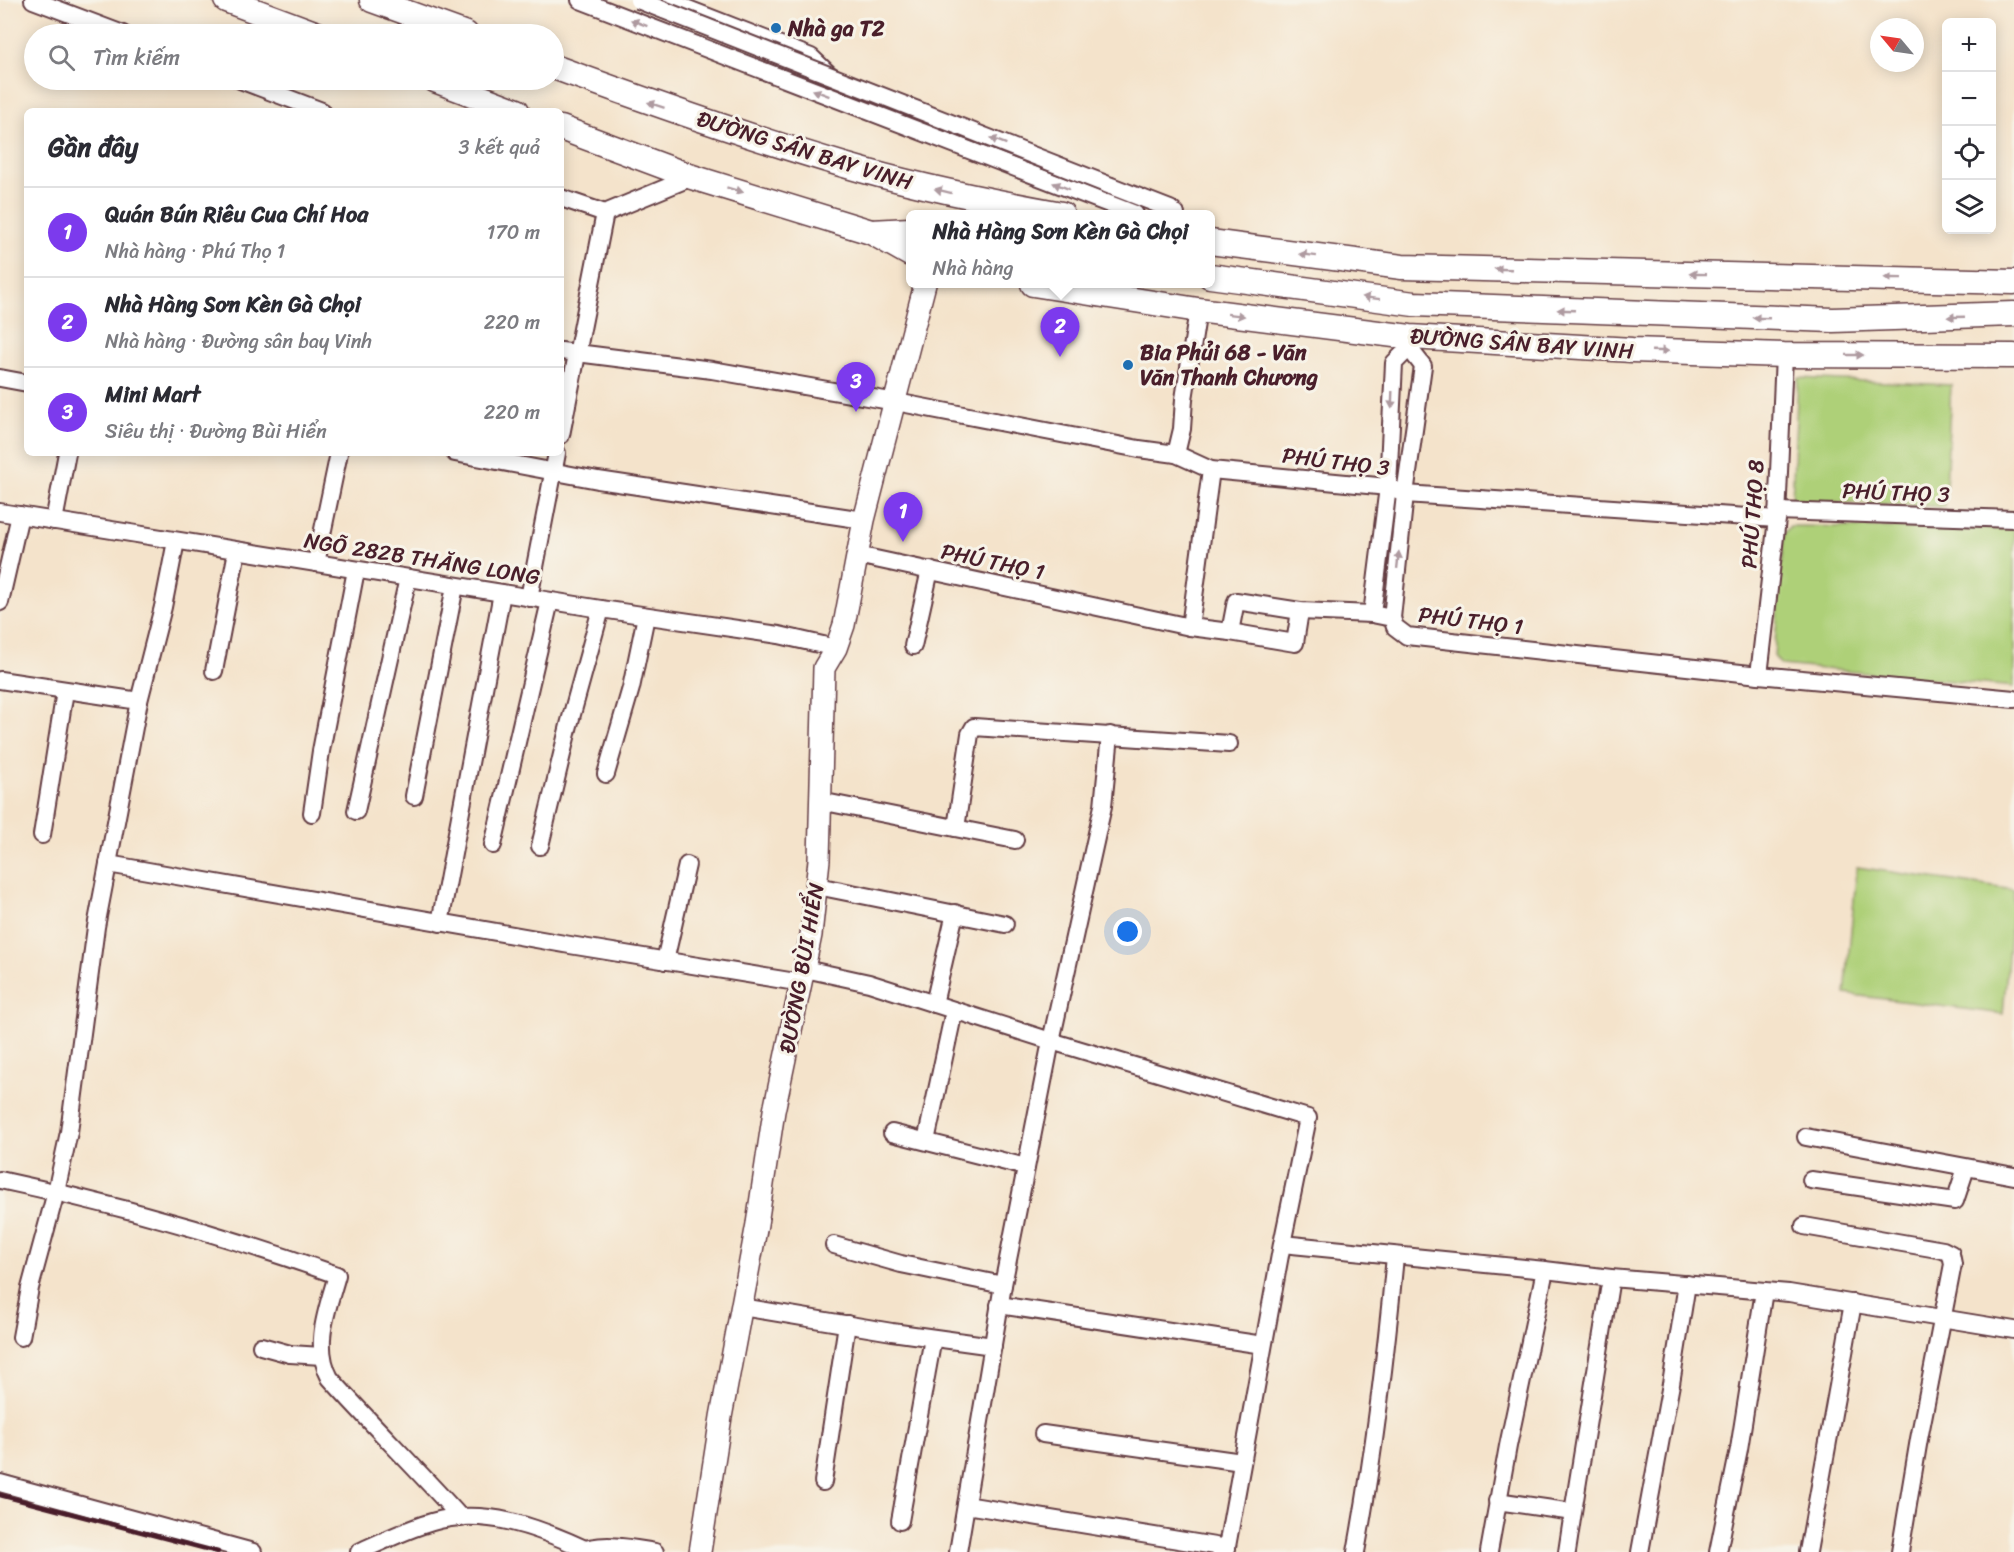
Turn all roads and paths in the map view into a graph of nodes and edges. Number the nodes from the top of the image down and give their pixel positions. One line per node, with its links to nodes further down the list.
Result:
1 (33, 0): 7 (street)
2 (226, 0): 8 (main road)
3 (372, 0): 9 (main road)
4 (580, 0): 15 (street, one-way to 4)
5 (638, 0): 21 (street, one-way to 5, bridge)
6 (665, 0): 15 (street)
7 (97, 24)
8 (290, 24)
9 (438, 24)
10 (564, 71): 19 (main road, ĐƯỜNG SÂN BAY VINH, one-way to 10)
11 (266, 90): 13 (street)
12 (461, 90): 14 (main road)
13 (314, 108)
14 (509, 108)
15 (867, 111): 20 (street, one-way to 15)
16 (564, 129): 17 (main road)
17 (692, 177): 22 (street); 24 (main road, one-way to 24)
18 (564, 199): 22 (street)
19 (1041, 210)
20 (1125, 210)
21 (1171, 210)
22 (604, 213): 36 (street)
23 (906, 230): 24 (main road)
24 (871, 232): 26 (main road)
25 (1215, 243): 28 (main road, one-way to 25)
26 (906, 252)
27 (1215, 277): 31 (main road, one-way to 27)
28 (2014, 282)
29 (924, 288): 42 (street, ĐƯỜNG BÙI HIỂN)
30 (1058, 288): 32 (main road, ĐƯỜNG SÂN BAY VINH)
31 (1414, 304): 34 (main road, one-way to 31); 35 (main road)
32 (1198, 310): 35 (main road, ĐƯỜNG SÂN BAY VINH, one-way to 35); 43 (street)
33 (2014, 314): 34 (main road, one-way to 34)
34 (1788, 319): 37 (main road)
35 (1410, 342): 37 (main road, ĐƯỜNG SÂN BAY VINH, one-way to 37); 50 (street, one-way to 50); 51 (street)
36 (568, 352): 41 (street); 42 (street, PHÚ THỌ 3)
37 (1784, 355): 38 (main road, ĐƯỜNG SÂN BAY VINH, one-way to 38); 54 (street, PHÚ THỌ 8)
38 (2014, 356)
39 (0, 378): 40 (street)
40 (24, 382)
41 (564, 399)
42 (896, 402): 43 (street, PHÚ THỌ 3); 56 (street, ĐƯỜNG BÙI HIỂN)
43 (1176, 454): 48 (street, PHÚ THỌ 3)
44 (66, 456): 57 (street)
45 (338, 456): 61 (street)
46 (471, 456): 49 (street)
47 (557, 456): 49 (street)
48 (1211, 470): 50 (street, PHÚ THỌ 3); 75 (street)
49 (554, 472): 56 (street); 67 (street)
50 (1388, 487): 51 (street, PHÚ THỌ 3); 72 (street)
51 (1405, 494): 54 (street, PHÚ THỌ 3); 74 (street, one-way to 51)
52 (0, 512): 53 (street, NGÕ 282B THĂNG LONG)
53 (20, 515): 57 (street, NGÕ 282B THĂNG LONG); 69 (street)
54 (1777, 515): 55 (street, PHÚ THỌ 3); 80 (street, PHÚ THỌ 8)
55 (2014, 519)
56 (864, 520): 60 (street, ĐƯỜNG BÙI HIỂN)
57 (54, 521): 58 (street, NGÕ 282B THĂNG LONG)
58 (176, 541): 59 (street, NGÕ 282B THĂNG LONG); 84 (street)
59 (237, 551): 61 (street, NGÕ 282B THĂNG LONG); 79 (street)
60 (857, 555): 63 (street, PHÚ THỌ 1); 78 (street, ĐƯỜNG BÙI HIỂN)
61 (316, 563): 62 (street, NGÕ 282B THĂNG LONG)
62 (356, 570): 64 (street, NGÕ 282B THĂNG LONG); 91 (street)
63 (930, 570): 75 (street, PHÚ THỌ 1); 77 (street)
64 (408, 578): 65 (street, NGÕ 282B THĂNG LONG); 90 (street)
65 (455, 586): 66 (street, NGÕ 282B THĂNG LONG); 88 (street)
66 (502, 593): 67 (street, NGÕ 282B THĂNG LONG); 101 (street)
67 (529, 598): 68 (street, NGÕ 282B THĂNG LONG)
68 (550, 601): 70 (street, NGÕ 282B THĂNG LONG); 95 (street)
69 (0, 602)
70 (601, 609): 73 (street, NGÕ 282B THĂNG LONG); 96 (street)
71 (1300, 611): 72 (street, PHÚ THỌ 1); 76 (street, PHÚ THỌ 1); 76 (street)
72 (1372, 614): 74 (street, PHÚ THỌ 1)
73 (646, 616): 78 (street, NGÕ 282B THĂNG LONG); 87 (street)
74 (1392, 618): 80 (street, PHÚ THỌ 1)
75 (1190, 627): 76 (street, PHÚ THỌ 1)
76 (1230, 632)
77 (913, 646)
78 (836, 648): 89 (street, ĐƯỜNG BÙI HIỂN)
79 (214, 671)
80 (1759, 675): 83 (street, PHÚ THỌ 1)
81 (0, 680): 82 (street)
82 (65, 691): 84 (street); 93 (street)
83 (2014, 699)
84 (139, 701): 97 (street)
85 (1110, 735): 86 (street); 92 (street); 107 (street)
86 (1229, 744)
87 (606, 774)
88 (414, 796)
89 (820, 801): 92 (street); 99 (street, ĐƯỜNG BÙI HIỂN)
90 (356, 811)
91 (312, 813)
92 (956, 828): 94 (street)
93 (42, 836)
94 (1015, 840)
95 (493, 844)
96 (540, 846)
97 (108, 864): 101 (street); 116 (street)
98 (687, 865): 103 (street)
99 (817, 886): 100 (street); 104 (street, ĐƯỜNG BÙI HIỂN)
100 (955, 914): 102 (street); 105 (street)
101 (441, 923): 103 (street)
102 (1005, 924)
103 (665, 961): 104 (street)
104 (803, 976): 105 (street); 128 (street, ĐƯỜNG BÙI HIỂN)
105 (934, 1004): 106 (street)
106 (954, 1011): 107 (street); 110 (street)
107 (1051, 1041): 111 (street); 118 (street)
108 (892, 1133): 110 (street)
109 (1806, 1137): 112 (street)
110 (926, 1142): 111 (street)
111 (1026, 1167): 124 (street)
112 (1966, 1168): 113 (street); 115 (street)
113 (2014, 1176)
114 (0, 1180): 116 (street)
115 (1811, 1180)
116 (56, 1192): 132 (street); 137 (street)
117 (1804, 1226): 129 (street)
118 (1282, 1244): 120 (street); 134 (street)
119 (834, 1245): 124 (street)
120 (1395, 1256): 121 (street); 154 (street)
121 (1545, 1270): 122 (street); 142 (street)
122 (1611, 1278): 123 (street); 144 (street)
123 (1687, 1284): 125 (street); 157 (street)
124 (1003, 1285): 127 (street)
125 (1764, 1291): 126 (street); 158 (street)
126 (1853, 1303): 129 (street); 159 (street)
127 (999, 1305): 134 (street); 136 (street)
128 (742, 1307): 130 (street); 152 (street, ĐƯỜNG BÙI HIỂN)
129 (1943, 1318): 131 (street); 160 (street)
130 (847, 1324): 133 (street); 140 (street)
131 (2014, 1330)
132 (21, 1337)
133 (933, 1338): 136 (street); 146 (street)
134 (1263, 1344): 139 (street)
135 (261, 1346): 137 (street)
136 (993, 1346): 143 (street)
137 (322, 1356): 145 (street)
138 (1043, 1434): 139 (street)
139 (1242, 1462): 148 (street)
140 (823, 1482)
141 (0, 1483): 149 (street)
142 (1497, 1502): 144 (street); 155 (street)
143 (966, 1505): 148 (street); 153 (street)
144 (1573, 1512): 156 (street)
145 (461, 1518): 147 (street); 150 (street)
146 (900, 1521)
147 (581, 1550): 151 (street)
148 (1226, 1550)
149 (253, 1552)
150 (359, 1552)
151 (655, 1552)
152 (700, 1552)
153 (958, 1552)
154 (1356, 1552)
155 (1489, 1552)
156 (1567, 1552)
157 (1640, 1552)
158 (1718, 1552)
159 (1808, 1552)
160 (1900, 1552)

